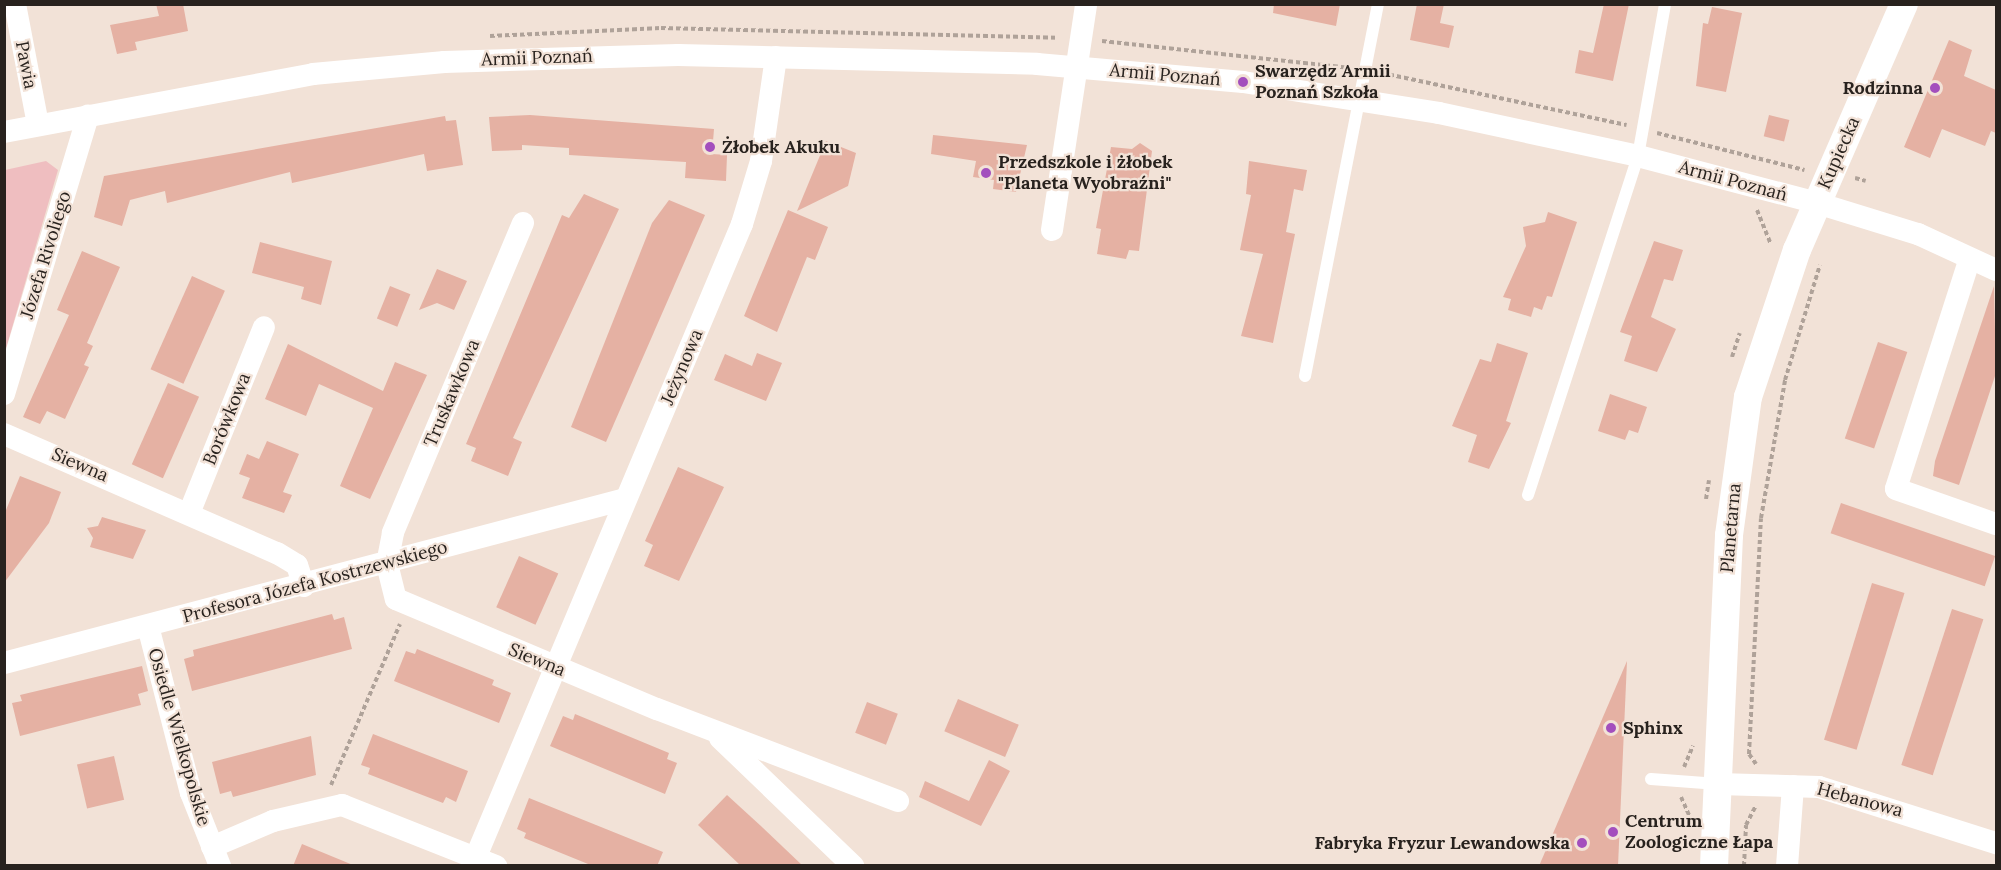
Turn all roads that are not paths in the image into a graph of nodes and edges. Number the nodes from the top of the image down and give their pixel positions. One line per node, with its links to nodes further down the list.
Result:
1 (15, 4): 10 (street, Pawia)
2 (1086, 4): 7 (street)
3 (1378, 4): 8 (lane)
4 (1665, 4): 12 (lane)
5 (1904, 4): 13 (street, Kupiecka)
6 (776, 57): 7 (street, Armii Poznań); 9 (street, Armii Poznań); 23 (street, Jeżynowa)
7 (1076, 67): 8 (street, Armii Poznań); 15 (street)
8 (1360, 98): 12 (street, Armii Poznań); 19 (lane)
9 (88, 115): 10 (street, Armii Poznań); 20 (street, Józefa Rivoliego)
10 (38, 125): 11 (street, Armii Poznań)
11 (4, 132)
12 (1638, 156): 13 (street, Armii Poznań); 22 (lane)
13 (1817, 203): 16 (street, Armii Poznań); 33 (street, Planetarna)
14 (523, 223): 26 (street, Truskawkowa)
15 (1053, 230)
16 (1969, 261): 17 (street, Armii Poznań); 25 (street)
17 (1996, 270)
18 (264, 327): 24 (street, Borówkowa)
19 (1305, 376)
20 (4, 394)
21 (4, 434): 24 (street, Siewna)
22 (1528, 495)
23 (625, 499): 26 (street, Profesora Józefa Kostrzewskiego); 30 (street, Jeżynowa)
24 (190, 512): 27 (street, Siewna)
25 (1996, 524)
26 (387, 564): 27 (street, Profesora Józefa Kostrzewskiego); 30 (street, Siewna)
27 (304, 586): 28 (street, Profesora Józefa Kostrzewskiego)
28 (148, 626): 29 (street, Profesora Józefa Kostrzewskiego); 37 (street, Osiedle Wielkopolskie)
29 (4, 663)
30 (553, 667): 31 (street, Siewna); 38 (street)
31 (714, 732): 35 (street, Siewna); 40 (street, Siewna)
32 (1651, 779): 33 (lane)
33 (1718, 784): 34 (street, Hebanowa); 41 (street, Planetarna)
34 (1793, 786): 36 (street, Hebanowa); 42 (street)
35 (898, 801)
36 (1996, 843)
37 (216, 856): 38 (street, Osiedle Wielkopolskie)
38 (473, 861): 39 (street, Osiedle Wielkopolskie)
39 (496, 866)
40 (853, 866)
41 (1714, 866)
42 (1787, 866)

